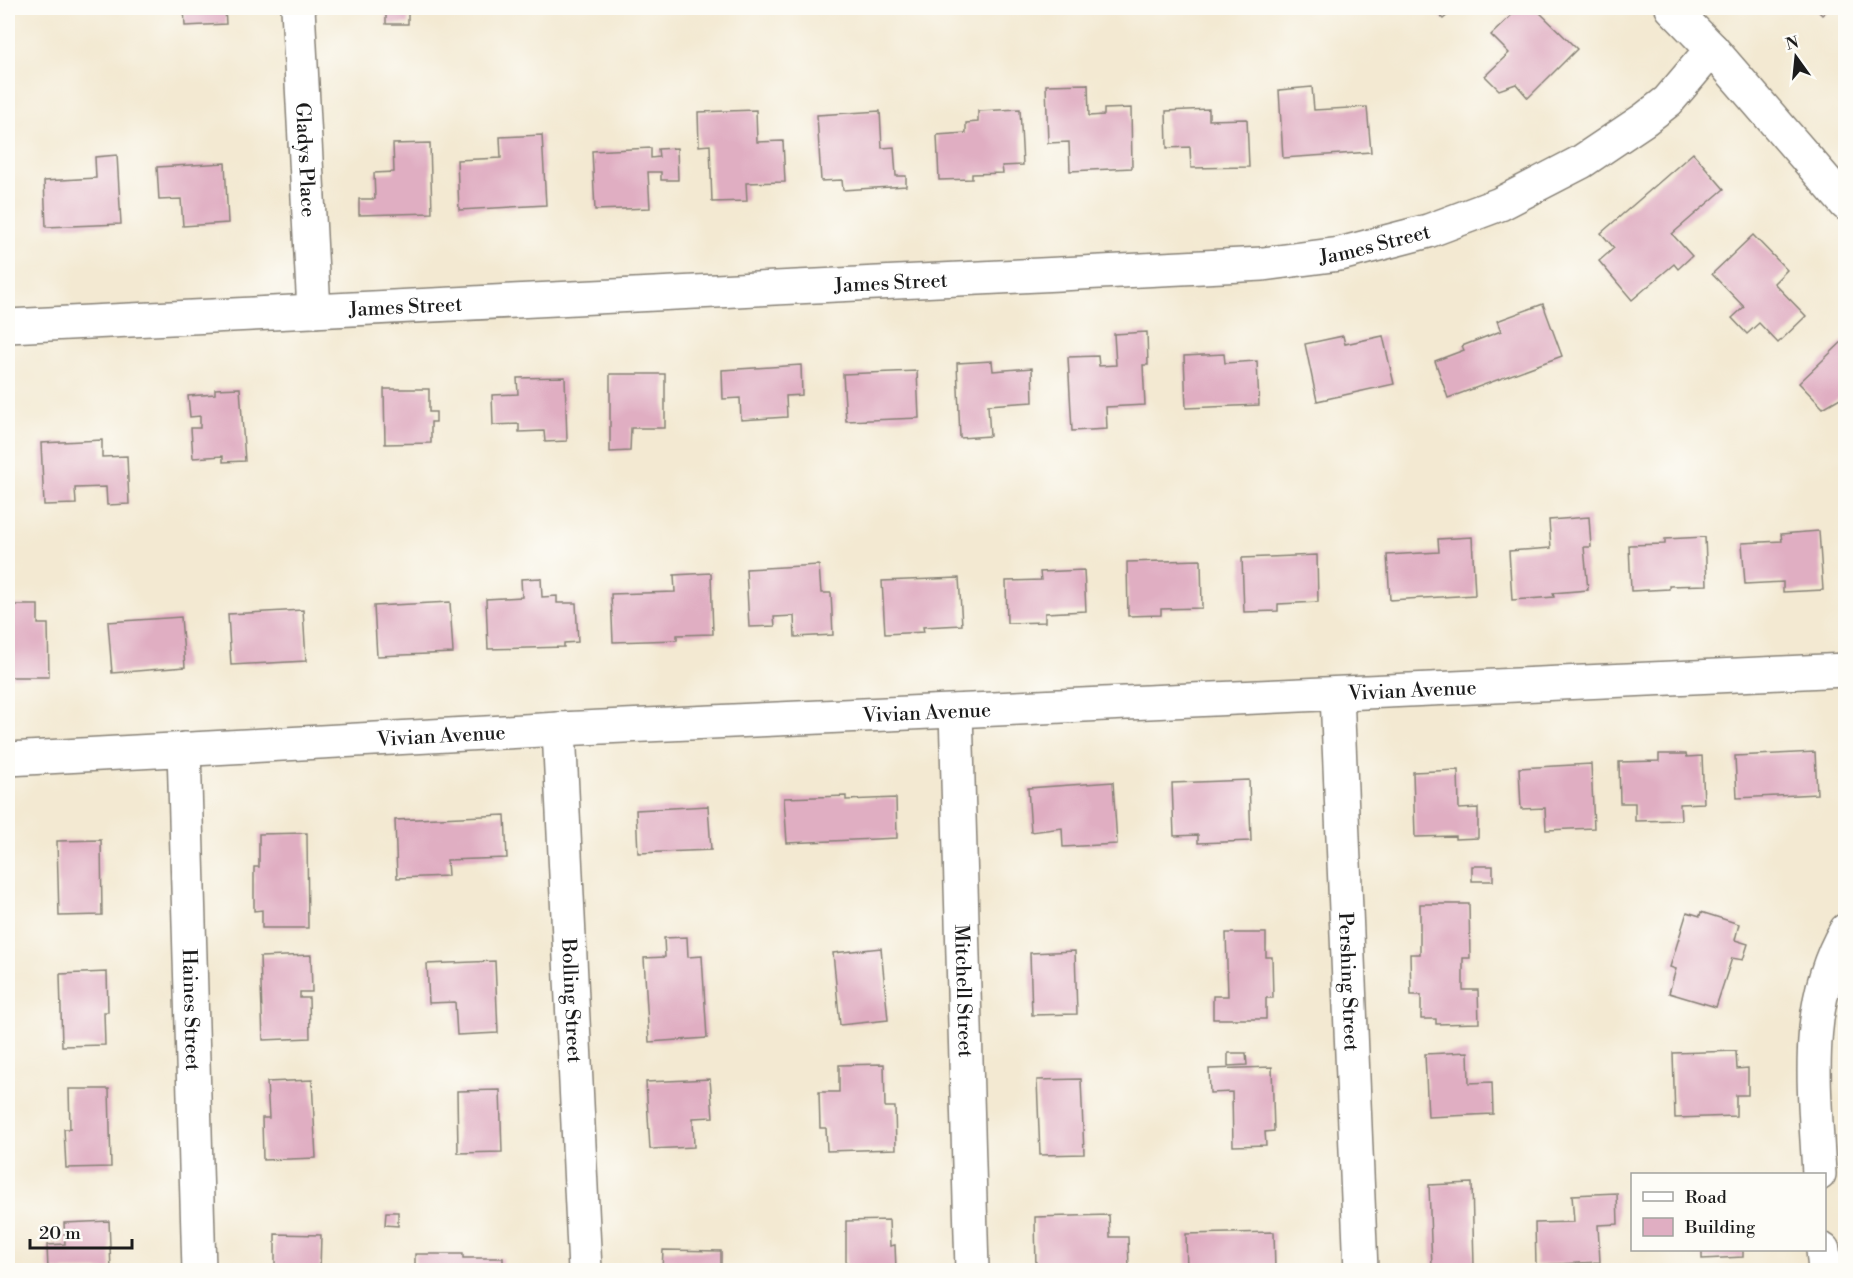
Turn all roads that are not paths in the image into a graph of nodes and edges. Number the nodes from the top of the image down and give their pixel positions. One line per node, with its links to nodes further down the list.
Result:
1 (298, 8): 5 (street, Gladys Place)
2 (1672, 8): 3 (street)
3 (1712, 49): 4 (street); 5 (street, James Street)
4 (1845, 204)
5 (314, 311): 6 (street, James Street)
6 (8, 326)
7 (1845, 670): 8 (street, Vivian Avenue)
8 (1337, 693): 9 (street, Vivian Avenue); 19 (street, Pershing Street)
9 (956, 711): 10 (street, Vivian Avenue); 18 (street, Mitchell Street)
10 (559, 729): 11 (street, Vivian Avenue); 17 (street, Bolling Street)
11 (184, 749): 12 (street, Vivian Avenue); 16 (street, Haines Street)
12 (8, 759)
13 (1845, 930): 14 (street)
14 (1819, 1173)
15 (1823, 1251): 20 (street)
16 (199, 1270)
17 (585, 1270)
18 (972, 1270)
19 (1360, 1270)
20 (1825, 1270)

